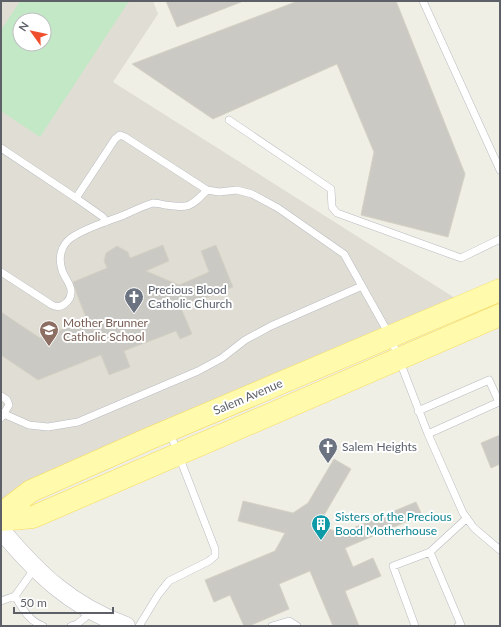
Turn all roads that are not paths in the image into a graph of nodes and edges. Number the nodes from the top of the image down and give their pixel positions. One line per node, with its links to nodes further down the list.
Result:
1 (423, 1): 4 (lane)
2 (229, 120): 8 (lane)
3 (1, 148): 6 (lane)
4 (500, 170)
5 (206, 190): 6 (lane); 7 (lane); 10 (lane)
6 (76, 198): 7 (lane)
7 (106, 222): 9 (lane)
8 (500, 239)
9 (1, 272)
10 (362, 286): 13 (lane); 17 (lane)
11 (493, 293): 13 (main road, Salem Avenue); 14 (main road)
12 (500, 315): 14 (main road, Salem Avenue)
13 (390, 336): 14 (lane); 18 (main road, Salem Avenue)
14 (400, 359): 16 (lane); 20 (main road, Salem Avenue)
15 (1, 396): 17 (lane)
16 (418, 411): 19 (lane); 19 (lane)
17 (2, 416)
18 (169, 431): 20 (lane); 21 (main road, Salem Avenue)
19 (428, 434): 22 (lane)
20 (178, 454): 23 (main road, Salem Avenue); 34 (lane)
21 (1, 514)
22 (467, 518): 25 (lane); 26 (lane)
23 (1, 520)
24 (1, 530): 27 (street)
25 (500, 550)
26 (430, 552): 37 (lane); 38 (lane)
27 (35, 568): 28 (lane); 30 (street)
28 (15, 596): 29 (lane); 32 (lane)
29 (1, 601)
30 (93, 611): 31 (street); 33 (lane)
31 (117, 625)
32 (42, 626)
33 (71, 626)
34 (139, 626)
35 (272, 626): 36 (lane)
36 (297, 626)
37 (416, 626)
38 (458, 626)

